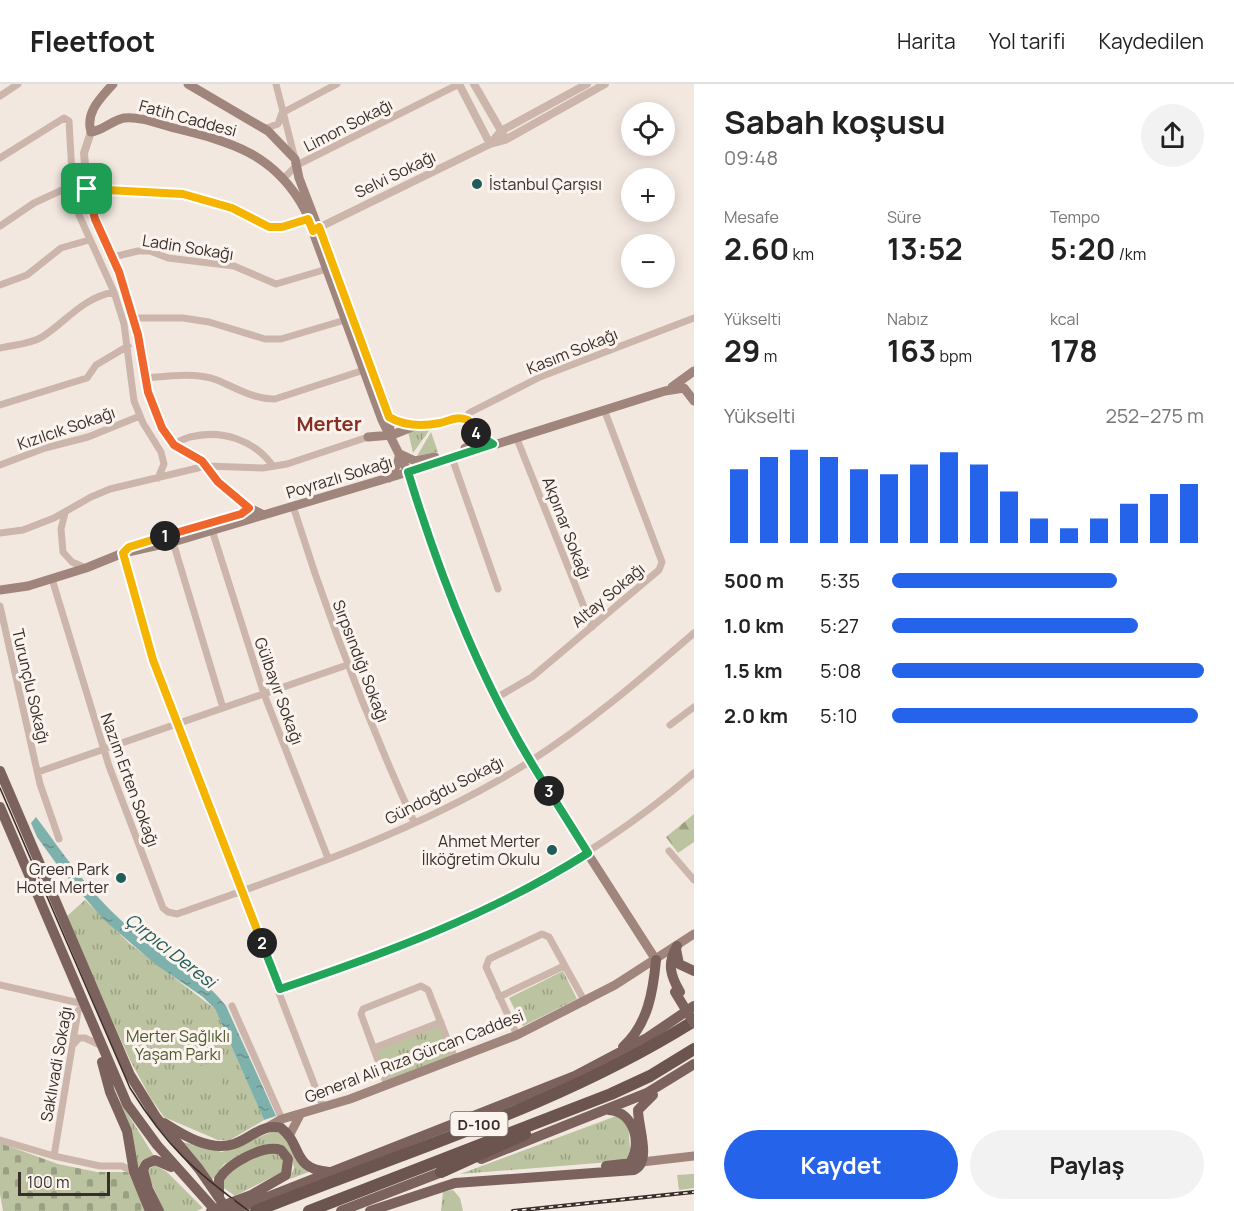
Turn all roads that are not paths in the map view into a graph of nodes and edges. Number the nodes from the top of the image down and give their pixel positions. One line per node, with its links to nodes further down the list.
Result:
1 (18, 84): 10 (street)
2 (113, 84): 13 (main road)
3 (188, 84): 12 (main road, Fatih Caddesi)
4 (276, 84): 11 (street)
5 (337, 84): 11 (street)
6 (459, 84): 15 (street); 17 (street, Limon Sokağı)
7 (474, 84): 14 (street)
8 (587, 84): 14 (street)
9 (605, 84): 14 (street)
10 (0, 96)
11 (282, 113): 12 (street); 17 (street)
12 (262, 127): 17 (main road, Fatih Caddesi)
13 (91, 132): 18 (main road, Fatih Caddesi); 20 (street)
14 (503, 136): 15 (street, Selvi Sokağı)
15 (490, 144): 23 (street, Selvi Sokağı)
16 (0, 158): 19 (street)
17 (296, 162): 18 (street, Limon Sokağı); 23 (main road, Fatih Caddesi)
18 (284, 178): 21 (main road, Fatih Caddesi)
19 (73, 185): 22 (street); 24 (street)
20 (87, 189): 21 (street); 25 (street)
21 (308, 219): 23 (main road, Fatih Caddesi)
22 (0, 226)
23 (316, 229): 26 (main road, Fatih Caddesi); 42 (main road, Fatih Caddesi)
24 (88, 240): 27 (street); 28 (street)
25 (113, 257): 26 (street, Ladin Sokağı); 29 (street)
26 (327, 269): 31 (main road, Fatih Caddesi)
27 (0, 285)
28 (114, 292): 32 (street); 33 (street)
29 (133, 318): 31 (street); 36 (street)
30 (694, 318): 43 (street, Kasım Sokağı)
31 (345, 320): 34 (main road, Fatih Caddesi)
32 (128, 346): 39 (street); 41 (street)
33 (0, 348)
34 (364, 370): 36 (street); 45 (main road, Fatih Caddesi)
35 (694, 371): 37 (main road)
36 (146, 378): 50 (street)
37 (665, 392): 38 (main road); 40 (main road, Poyrazlı Sokağı)
38 (693, 396)
39 (0, 405)
40 (605, 412): 48 (main road, Poyrazlı Sokağı); 73 (street, Altay Sokağı)
41 (140, 416): 53 (street, Kızılcık Sokağı); 57 (street)
42 (389, 417): 44 (main road); 45 (main road, Fatih Caddesi)
43 (468, 420): 44 (street); 47 (street)
44 (417, 425): 45 (main road)
45 (391, 433): 46 (main road); 51 (main road, Fatih Caddesi)
46 (368, 437): 55 (street)
47 (480, 437): 49 (street); 51 (main road)
48 (517, 439): 49 (main road, Poyrazlı Sokağı); 73 (street, Akpınar Sokağı)
49 (493, 444): 52 (main road, Poyrazlı Sokağı)
50 (174, 445): 54 (street); 55 (street)
51 (400, 454): 56 (main road, Fatih Caddesi); 58 (main road)
52 (452, 458): 56 (main road, Poyrazlı Sokağı); 70 (street)
53 (0, 465)
54 (206, 466): 55 (street); 57 (street); 60 (street)
55 (273, 466)
56 (408, 472): 58 (main road, Poyrazlı Sokağı); 77 (main road, Fatih Caddesi)
57 (158, 478): 61 (street)
58 (389, 478): 59 (main road, Poyrazlı Sokağı)
59 (293, 506): 62 (main road, Poyrazlı Sokağı); 75 (street, Sırpsındığı Sokağı)
60 (249, 508): 62 (main road); 63 (main road); 67 (street, Poyrazlı Sokağı)
61 (65, 513): 65 (street); 68 (street)
62 (264, 515): 63 (main road, Poyrazlı Sokağı)
63 (244, 521): 64 (main road, Poyrazlı Sokağı)
64 (212, 530): 66 (main road, Poyrazlı Sokağı); 76 (street, Gülbayır Sokağı)
65 (0, 533)
66 (173, 542): 67 (main road, Poyrazlı Sokağı); 79 (street)
67 (123, 553): 68 (main road, Poyrazlı Sokağı); 80 (street)
68 (86, 568): 69 (main road, Poyrazlı Sokağı)
69 (52, 579): 71 (main road, Poyrazlı Sokağı); 82 (street, Nazım Erten Sokağı)
70 (498, 589)
71 (0, 590)
72 (0, 606): 85 (street, Turunçlu Sokağı)
73 (592, 627): 77 (street, Altay Sokağı)
74 (694, 633): 83 (street, Gündoğdu Sokağı)
75 (346, 665): 76 (street, Turunçlu Sokağı); 88 (street, Sırpsındığı Sokağı)
76 (264, 694): 79 (street, Turunçlu Sokağı); 92 (street, Gülbayır Sokağı)
77 (496, 698): 83 (main road, Fatih Caddesi)
78 (694, 707): 81 (street)
79 (223, 708): 80 (street, Turunçlu Sokağı)
80 (176, 724): 82 (street, Turunçlu Sokağı); 94 (street)
81 (670, 725)
82 (103, 749): 85 (street, Turunçlu Sokağı); 94 (street, Nazım Erten Sokağı)
83 (529, 762): 88 (street, Gündoğdu Sokağı); 91 (main road, Fatih Caddesi)
84 (0, 771): 124 (main road)
85 (38, 772): 89 (street, Turunçlu Sokağı)
86 (694, 773): 91 (street)
87 (0, 807): 113 (main road)
88 (414, 822): 92 (street, Gündoğdu Sokağı)
89 (59, 839)
90 (669, 850): 93 (street)
91 (588, 853): 97 (main road, Fatih Caddesi); 101 (street)
92 (328, 858): 94 (street, Gündoğdu Sokağı)
93 (694, 880)
94 (241, 891): 101 (street)
95 (694, 934): 96 (main road, General Ali Rıza Gürcan Caddesi)
96 (676, 946): 97 (main road, General Ali Rıza Gürcan Caddesi); 99 (main road); 102 (main road)
97 (656, 960): 102 (main road); 104 (main road, General Ali Rıza Gürcan Caddesi); 116 (main road)
98 (564, 966): 103 (street); 103 (street); 104 (street)
99 (694, 971)
100 (0, 985): 111 (street, Saklıvadi Sokağı)
101 (280, 989): 121 (street)
102 (677, 992): 107 (main road); 109 (main road, bridge)
103 (499, 997): 110 (street)
104 (585, 1002): 110 (main road, General Ali Rıza Gürcan Caddesi)
105 (232, 1006): 125 (street)
106 (694, 1006): 116 (main road)
107 (694, 1013)
108 (441, 1022): 112 (street); 112 (street); 115 (street)
109 (694, 1022): 142 (highway, D-100)
110 (517, 1035): 115 (main road, General Ali Rıza Gürcan Caddesi)
111 (73, 1045): 113 (street); 129 (street, Saklıvadi Sokağı)
112 (374, 1048): 119 (street)
113 (102, 1049): 133 (main road); 134 (main road)
114 (694, 1049): 120 (highway, D-100)
115 (455, 1059): 119 (main road, General Ali Rıza Gürcan Caddesi)
116 (607, 1061): 135 (main road)
117 (694, 1064): 118 (main road)
118 (674, 1078): 122 (main road); 131 (main road)
119 (387, 1085): 121 (main road, General Ali Rıza Gürcan Caddesi)
120 (581, 1106): 136 (highway); 143 (highway, D-100)
121 (323, 1107): 123 (main road, General Ali Rıza Gürcan Caddesi)
122 (609, 1110): 132 (main road); 136 (main road)
123 (300, 1115): 125 (main road, General Ali Rıza Gürcan Caddesi); 127 (main road)
124 (156, 1117): 126 (main road); 138 (main road)
125 (282, 1119): 126 (main road, General Ali Rıza Gürcan Caddesi)
126 (268, 1127): 127 (main road)
127 (289, 1136): 135 (main road)
128 (0, 1140): 129 (street)
129 (54, 1156): 133 (street)
130 (694, 1156): 131 (main road)
131 (642, 1162): 132 (main road); 146 (main road)
132 (629, 1164): 145 (main road)
133 (134, 1172): 139 (main road)
134 (182, 1172): 138 (main road); 140 (main road)
135 (333, 1172): 137 (main road); 138 (main road)
136 (441, 1172): 144 (main road)
137 (252, 1194): 138 (main road); 138 (main road)
138 (227, 1208): 141 (main road, bridge)
139 (150, 1211)
140 (159, 1211)
141 (211, 1211)
142 (256, 1211)
143 (309, 1211)
144 (341, 1211)
145 (358, 1211)
146 (370, 1211)

